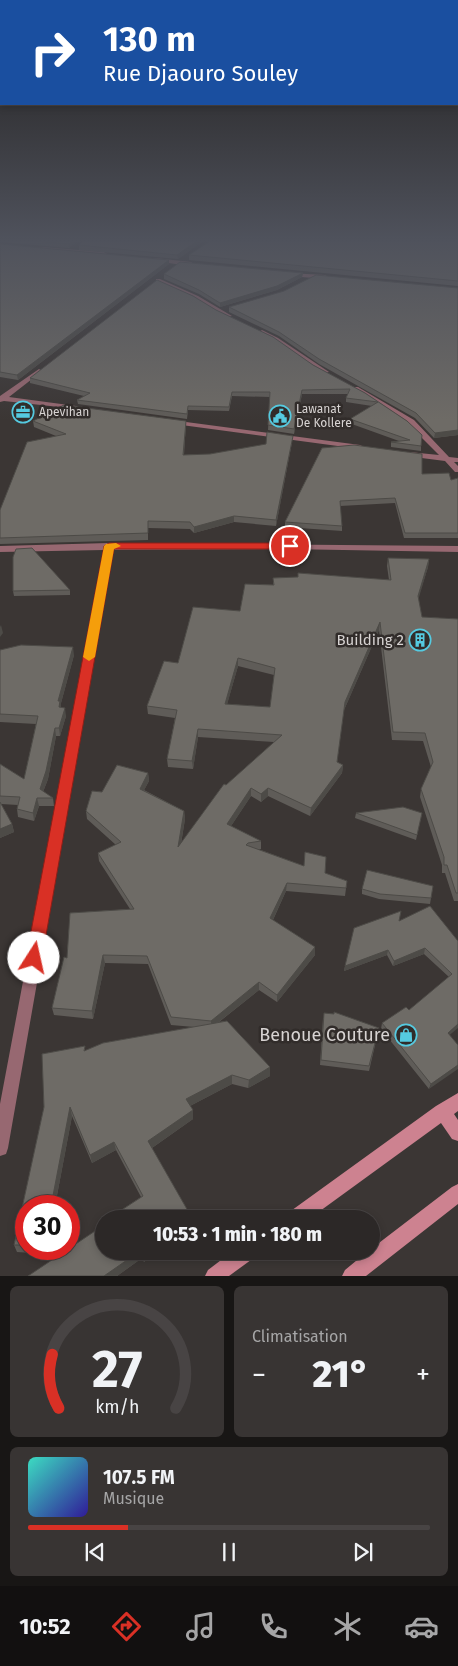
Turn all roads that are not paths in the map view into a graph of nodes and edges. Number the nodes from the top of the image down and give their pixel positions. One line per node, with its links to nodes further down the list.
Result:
1 (202, 301): 3 (street)
2 (228, 309): 3 (street)
3 (219, 311): 4 (street)
4 (235, 319)
5 (252, 327): 7 (street)
6 (42, 369): 9 (street)
7 (333, 376)
8 (351, 385): 14 (street)
9 (1, 399): 10 (street)
10 (82, 409)
11 (161, 420): 12 (street)
12 (368, 448)
13 (398, 452): 14 (street)
14 (447, 459): 15 (street); 16 (street)
15 (458, 460)
16 (458, 470)
17 (109, 546): 18 (street); 19 (street); 23 (street)
18 (458, 549)
19 (0, 550)
20 (458, 1101): 21 (main road)
21 (442, 1112): 22 (main road); 25 (main road)
22 (458, 1133)
23 (0, 1148)
24 (458, 1194): 28 (main road)
25 (306, 1210)
26 (236, 1260): 27 (main road)
27 (214, 1276)
28 (351, 1276)

